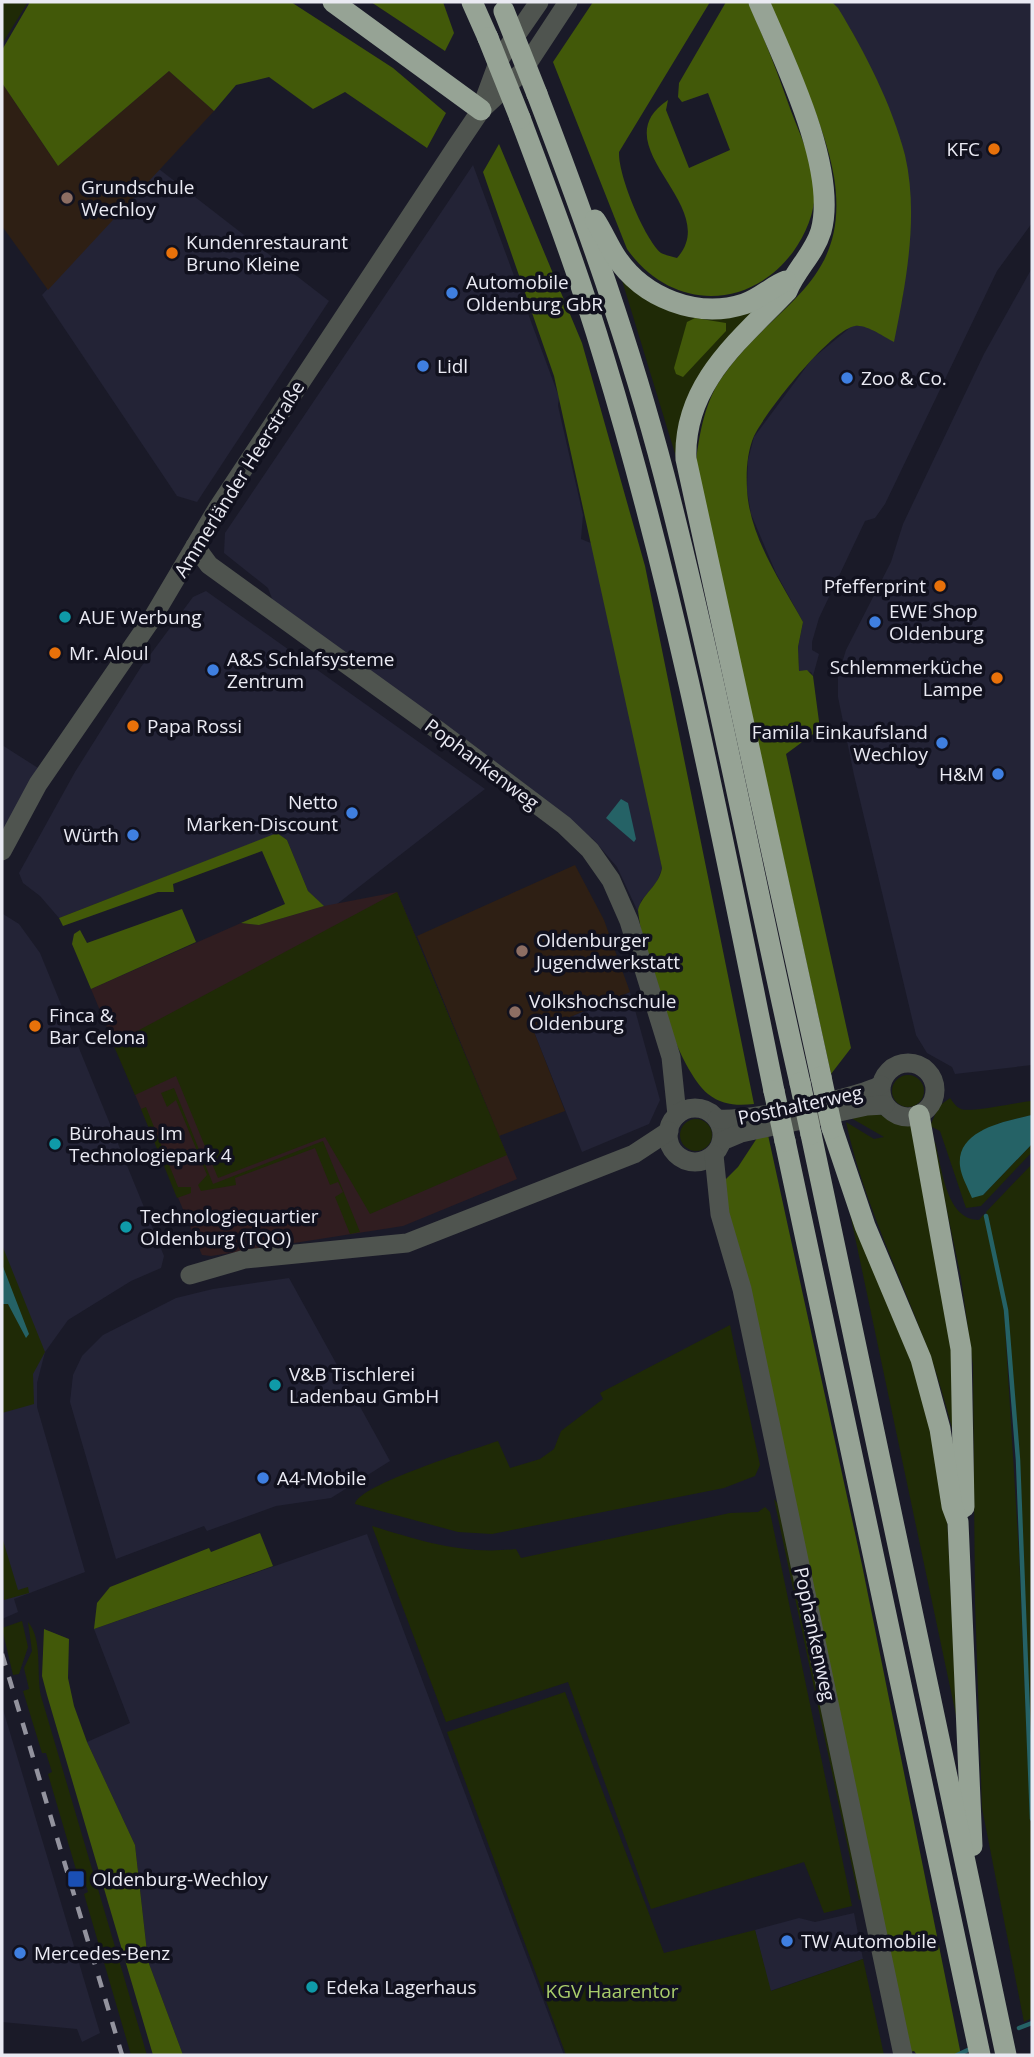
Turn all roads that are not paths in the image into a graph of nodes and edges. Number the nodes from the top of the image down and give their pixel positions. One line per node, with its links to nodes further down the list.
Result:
1 (333, 2): 7 (highway)
2 (472, 2): 27 (highway, bridge)
3 (539, 2): 7 (street, Ammerländer Heerstraße)
4 (568, 2): 7 (street, Ammerländer Heerstraße)
5 (759, 2): 9 (highway)
6 (502, 6): 8 (highway, bridge)
7 (481, 110): 10 (street, Ammerländer Heerstraße)
8 (574, 190): 9 (highway); 25 (highway, bridge)
9 (792, 279): 24 (highway, bridge)
10 (195, 546): 11 (street, Ammerländer Heerstraße); 12 (street, Pophankenweg)
11 (2, 851)
12 (671, 1057): 15 (street, Pophankenweg); 18 (street, Pophankenweg)
13 (881, 1085): 14 (street); 16 (street); 17 (street, Posthalterweg)
14 (885, 1105): 16 (street); 19 (street, Posthalterweg)
15 (700, 1108): 17 (street, Pophankenweg); 18 (street)
16 (919, 1115): 24 (highway)
17 (717, 1119): 19 (street, Pophankenweg)
18 (673, 1123): 20 (street); 21 (street, Pophankenweg)
19 (718, 1148): 21 (street); 22 (street, Pophankenweg)
20 (634, 1154): 21 (street); 23 (street)
21 (684, 1157): 22 (street, Pophankenweg)
22 (720, 1214): 26 (street, Pophankenweg)
23 (190, 1275)
24 (958, 1522): 25 (highway)
25 (972, 1893): 28 (highway)
26 (903, 2055)
27 (980, 2055)
28 (1006, 2055)

